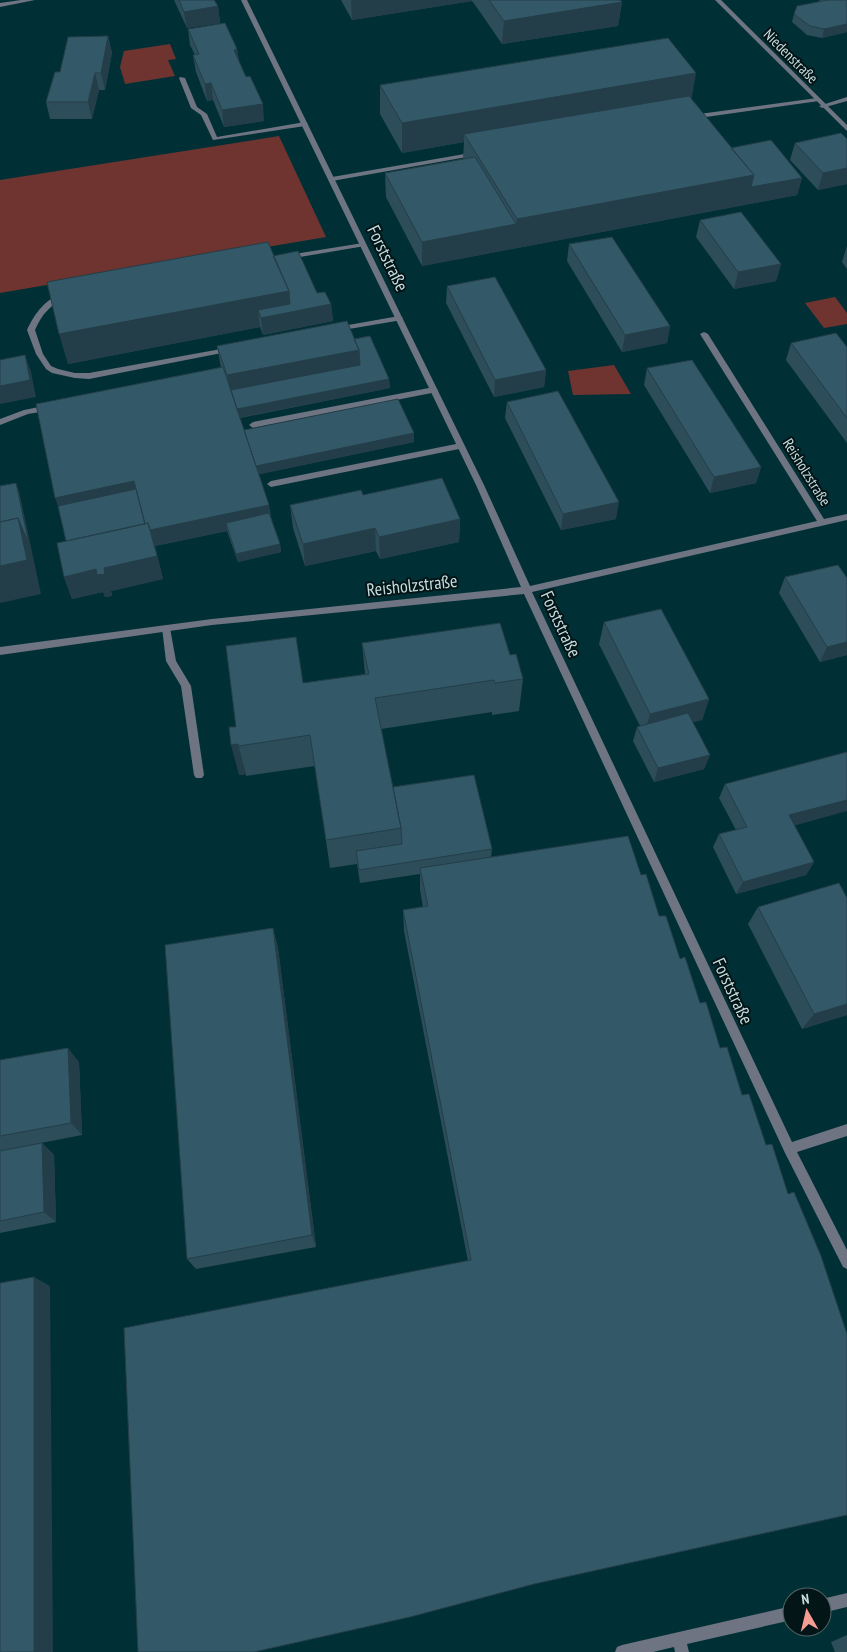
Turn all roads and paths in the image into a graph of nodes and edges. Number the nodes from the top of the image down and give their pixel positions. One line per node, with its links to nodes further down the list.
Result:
1 (32, 0): 4 (street)
2 (244, 0): 9 (street, Forststraße)
3 (718, 0): 7 (street, Niedenstraße)
4 (0, 5)
5 (182, 78): 9 (street)
6 (847, 99): 7 (street)
7 (820, 103): 8 (street); 10 (street, Niedenstraße)
8 (687, 118)
9 (305, 124): 12 (street, Forststraße)
10 (847, 128)
11 (482, 153): 12 (street)
12 (332, 179): 13 (street, Forststraße)
13 (363, 245): 14 (street); 16 (street, Forststraße)
14 (284, 258)
15 (70, 292): 19 (street)
16 (399, 318): 17 (street); 20 (street, Forststraße)
17 (331, 331)
18 (704, 334): 27 (street, Reisholzstraße)
19 (240, 348)
20 (434, 390): 23 (street); 24 (street, Forststraße)
21 (57, 406): 22 (street)
22 (0, 422)
23 (253, 425)
24 (461, 446): 25 (street); 28 (street, Forststraße)
25 (271, 484)
26 (847, 517): 27 (street, Reisholzstraße)
27 (822, 522): 28 (street, Reisholzstraße)
28 (527, 590): 29 (street, Reisholzstraße); 33 (street, Forststraße)
29 (166, 628): 30 (street, Reisholzstraße); 31 (street)
30 (0, 651)
31 (199, 775)
32 (847, 1130): 33 (street)
33 (789, 1150): 34 (street, Forststraße)
34 (847, 1263)
35 (847, 1600): 36 (street)
36 (832, 1604)
37 (782, 1616): 38 (street)
38 (681, 1645): 39 (street)
39 (622, 1652)

